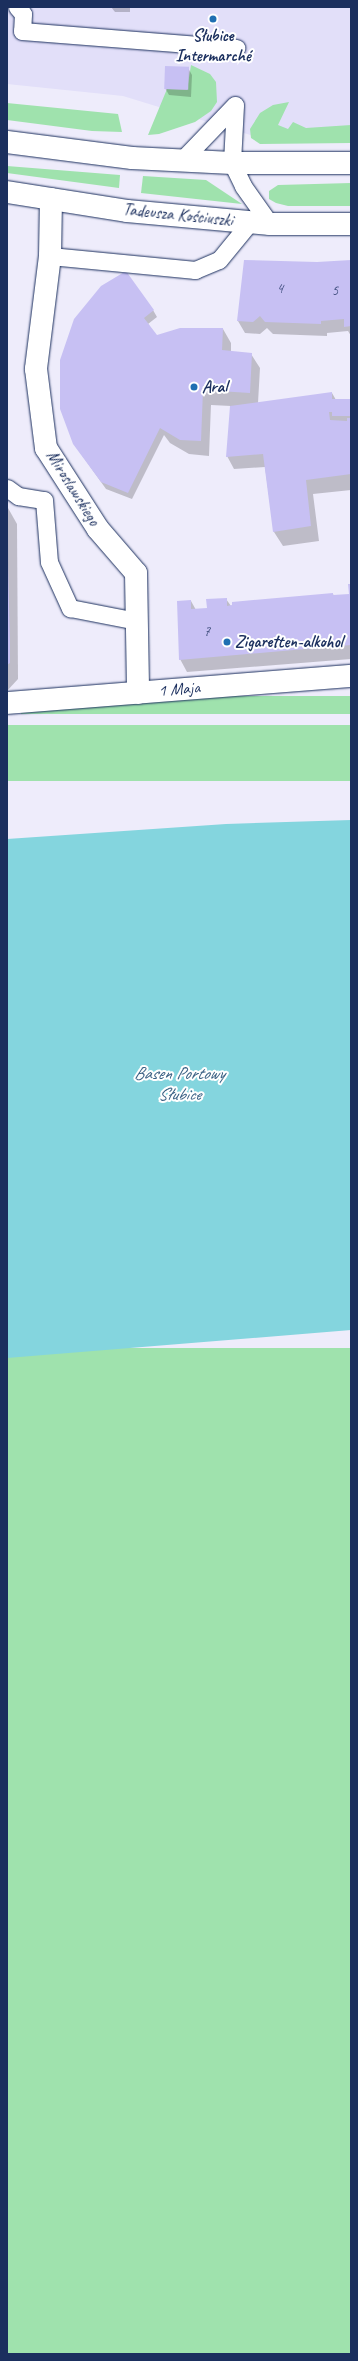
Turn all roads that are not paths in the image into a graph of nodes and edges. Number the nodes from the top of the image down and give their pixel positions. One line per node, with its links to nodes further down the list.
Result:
1 (17, 7): 2 (lane)
2 (236, 48)
3 (7, 142): 4 (main road)
4 (182, 160): 5 (main road); 5 (lane)
5 (232, 163): 6 (main road); 9 (lane)
6 (351, 163)
7 (7, 192): 8 (main road, Tadeusza Kościuszki)
8 (50, 199): 9 (main road, Tadeusza Kościuszki); 11 (main road, Miroslawskiego)
9 (260, 223): 10 (main road, Tadeusza Kościuszki); 11 (lane)
10 (351, 224)
11 (50, 256): 13 (main road, Miroslawskiego)
12 (7, 488): 13 (lane)
13 (137, 621): 15 (main road, Miroslawskiego)
14 (351, 676): 15 (main road, 1 Maja)
15 (138, 693): 16 (main road, 1 Maja)
16 (7, 704)

